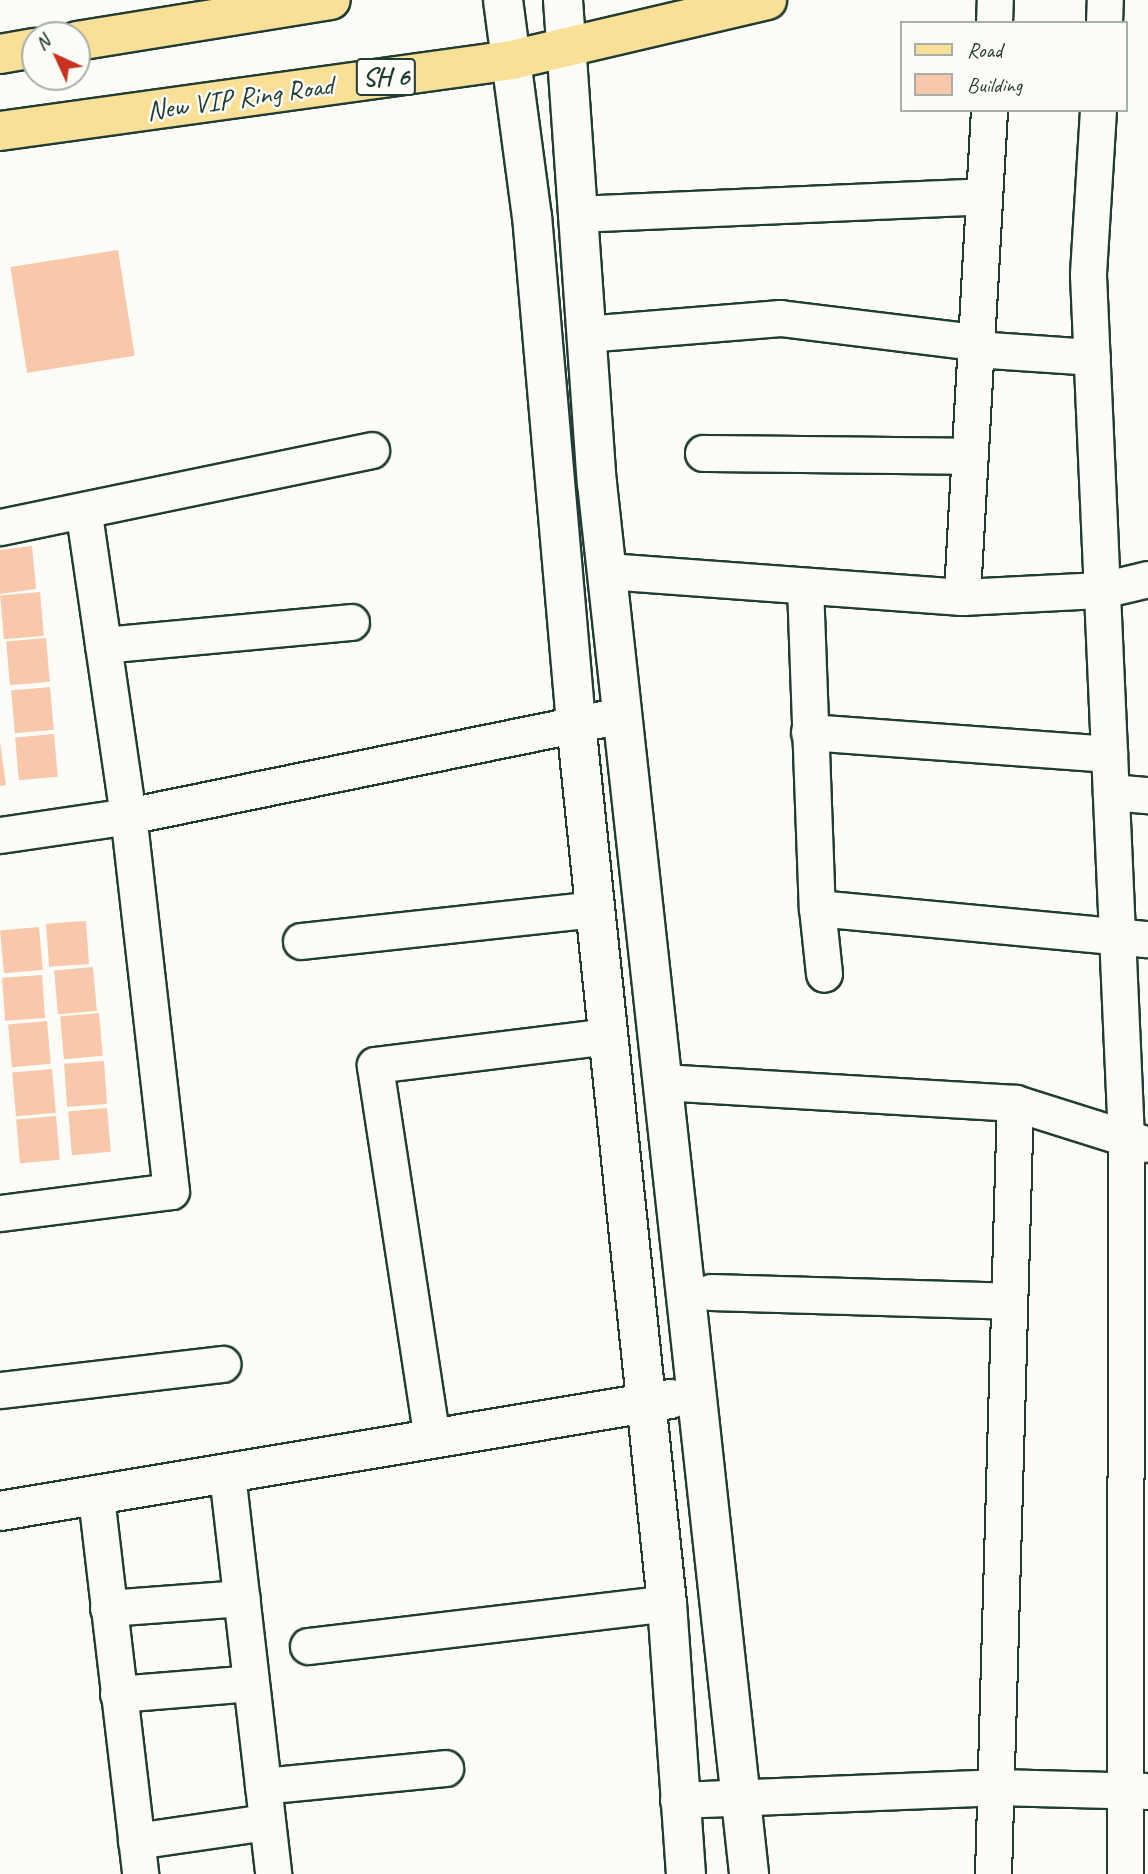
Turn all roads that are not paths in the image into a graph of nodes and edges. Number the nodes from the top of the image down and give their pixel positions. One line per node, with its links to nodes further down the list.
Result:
1 (331, 0): 9 (main road)
2 (503, 0): 13 (street)
3 (563, 0): 11 (street)
4 (767, 0): 11 (main road, New VIP Ring Road / SH 6)
5 (995, 0): 7 (street)
6 (1105, 0): 8 (street)
7 (994, 21)
8 (1104, 21)
9 (91, 39)
10 (21, 50): 12 (main road)
11 (563, 50): 13 (main road, New VIP Ring Road / SH 6); 18 (street)
12 (0, 54)
13 (512, 60): 16 (main road, New VIP Ring Road / SH 6); 35 (street)
14 (989, 112): 17 (street)
15 (1098, 112): 21 (street)
16 (0, 131)
17 (984, 196): 18 (street); 20 (street)
18 (576, 214): 19 (street)
19 (585, 334): 20 (street); 27 (street)
20 (976, 346): 21 (street); 24 (street)
21 (1092, 357): 30 (street)
22 (371, 450): 25 (street)
23 (703, 453): 24 (street)
24 (970, 456): 31 (street)
25 (84, 515): 26 (street); 33 (street)
26 (0, 527)
27 (607, 571): 29 (street); 34 (street)
28 (1148, 579): 30 (street)
29 (805, 586): 31 (street); 36 (street)
30 (1102, 590): 31 (street); 37 (street)
31 (962, 597)
32 (351, 622): 33 (street)
33 (103, 645): 40 (street)
34 (622, 715): 35 (street); 48 (street)
35 (576, 723): 40 (street); 43 (street)
36 (809, 732): 37 (street); 42 (street)
37 (1109, 754): 38 (street)
38 (1111, 792): 39 (street); 44 (street)
39 (1148, 796)
40 (128, 816): 41 (street); 51 (street)
41 (0, 835)
42 (817, 908): 44 (street); 46 (street)
43 (595, 909): 45 (street); 47 (street)
44 (1133, 938): 50 (street)
45 (301, 941)
46 (824, 974)
47 (608, 1035): 57 (street); 58 (street)
48 (662, 1082): 49 (street); 56 (street)
49 (1014, 1103): 50 (street); 53 (street)
50 (1137, 1142): 71 (street)
51 (0, 1213)
52 (711, 1292): 53 (street)
53 (1009, 1301): 70 (street)
54 (222, 1364): 55 (street)
55 (0, 1391)
56 (695, 1396): 57 (street); 72 (street)
57 (646, 1402): 58 (street); 63 (street)
58 (432, 1439): 59 (street)
59 (227, 1474): 60 (street); 62 (street)
60 (96, 1497): 61 (street); 64 (street)
61 (0, 1511)
62 (242, 1598): 64 (street); 66 (street)
63 (667, 1603): 65 (street); 73 (street)
64 (108, 1608): 67 (street)
65 (308, 1646)
66 (251, 1683): 67 (street); 69 (street)
67 (118, 1694): 75 (street)
68 (444, 1769): 69 (street)
69 (263, 1786): 74 (street)
70 (996, 1787): 71 (street); 72 (street); 79 (street)
71 (1136, 1792): 80 (street)
72 (740, 1798): 73 (street); 78 (street)
73 (678, 1800): 77 (street)
74 (267, 1822): 75 (street); 76 (street)
75 (138, 1857)
76 (273, 1874)
77 (686, 1874)
78 (749, 1874)
79 (993, 1874)
80 (1125, 1874)

